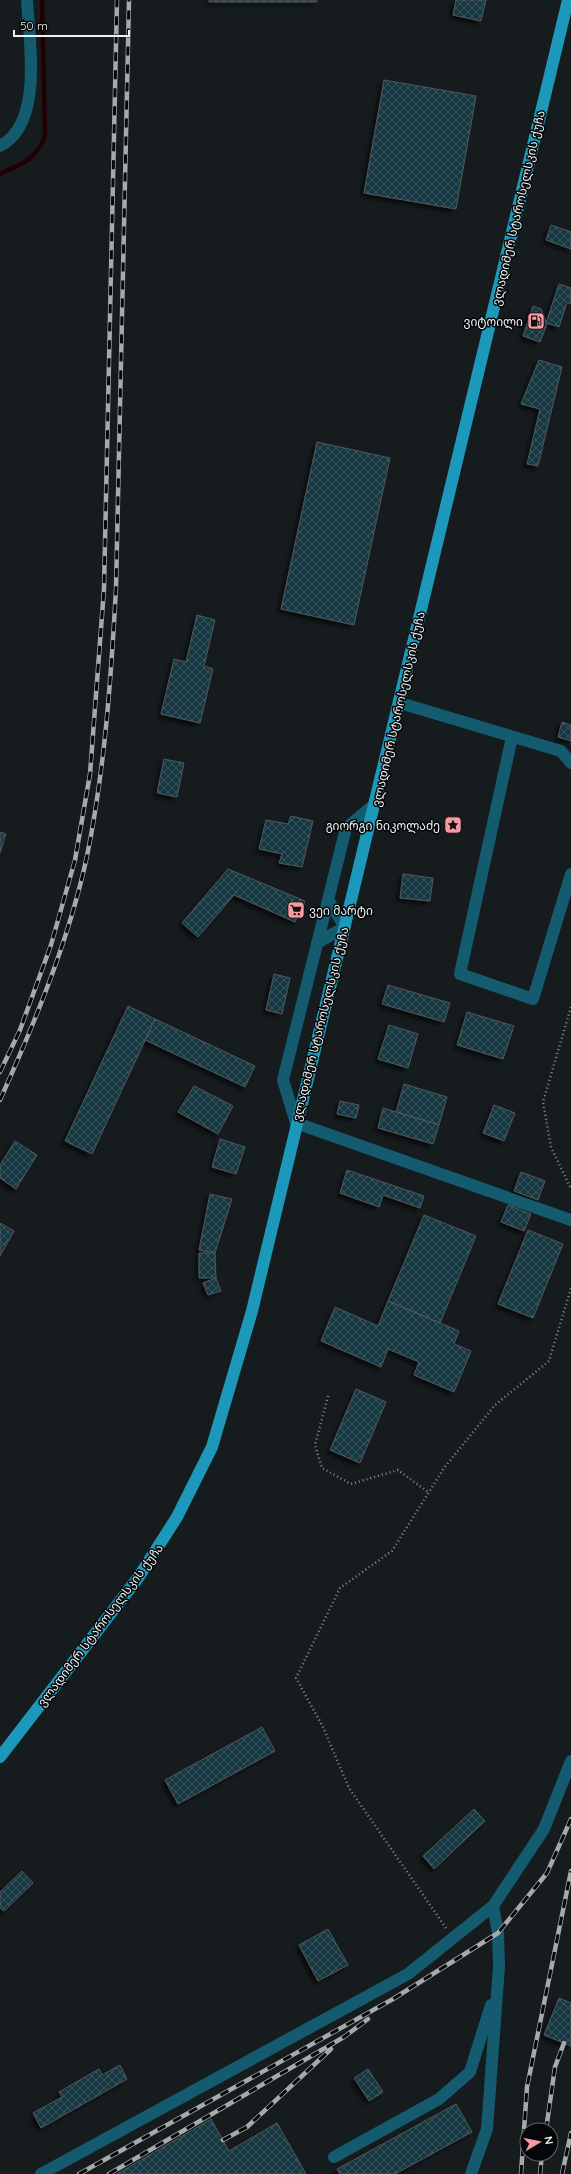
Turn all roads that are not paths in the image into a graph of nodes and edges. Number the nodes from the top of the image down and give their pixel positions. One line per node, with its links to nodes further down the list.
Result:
1 (27, 0): 3 (street)
2 (568, 0): 4 (main road, ვლადიმერ სტაროსელსკის ქუჩა)
3 (0, 146)
4 (400, 703): 5 (street); 7 (main road, ვლადიმერ სტაროსელსკის ქუჩა)
5 (512, 737): 6 (street); 8 (street)
6 (571, 764)
7 (376, 803): 9 (street); 10 (main road, ვლადიმერ სტაროსელსკის ქუჩა)
8 (571, 874)
9 (328, 900): 10 (street); 11 (street)
10 (345, 927): 11 (street); 12 (main road, ვლადიმერ სტაროსელსკის ქუჩა)
11 (317, 943): 12 (street)
12 (296, 1123): 13 (street); 14 (main road, ვლადიმერ სტაროსელსკის ქუჩა)
13 (571, 1220)
14 (0, 1757)
15 (571, 1762): 16 (street)
16 (493, 1906): 17 (street); 19 (street)
17 (499, 1966): 18 (street); 20 (street)
18 (334, 2157)
19 (41, 2174)
20 (471, 2174)

